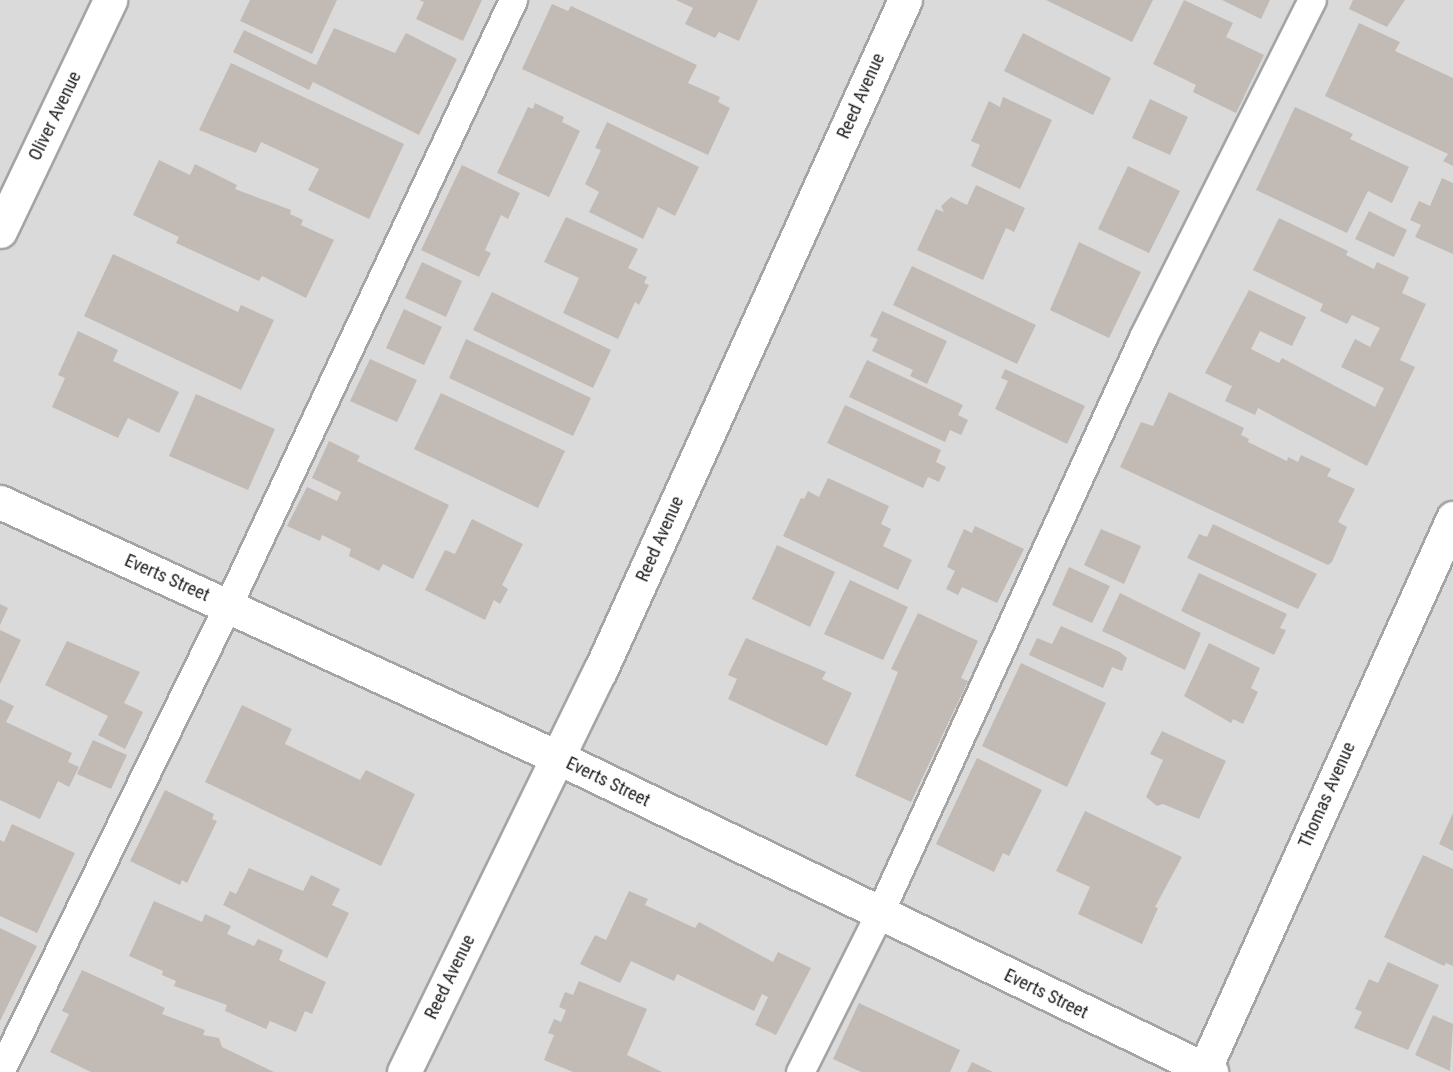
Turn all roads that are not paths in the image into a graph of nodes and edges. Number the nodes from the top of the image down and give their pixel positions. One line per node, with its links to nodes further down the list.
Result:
1 (110, 0): 5 (street, Oliver Avenue)
2 (513, 0): 8 (lane)
3 (905, 0): 9 (street, Reed Avenue)
4 (1312, 0): 10 (lane)
5 (0, 231)
6 (0, 502): 8 (street, Everts Street)
7 (1453, 518): 11 (street, Thomas Avenue)
8 (228, 605): 9 (street, Everts Street); 12 (lane)
9 (559, 758): 10 (street, Everts Street); 13 (street, Reed Avenue)
10 (879, 914): 11 (street, Everts Street); 14 (lane)
11 (1207, 1071)
12 (0, 1072)
13 (404, 1072)
14 (800, 1072)

